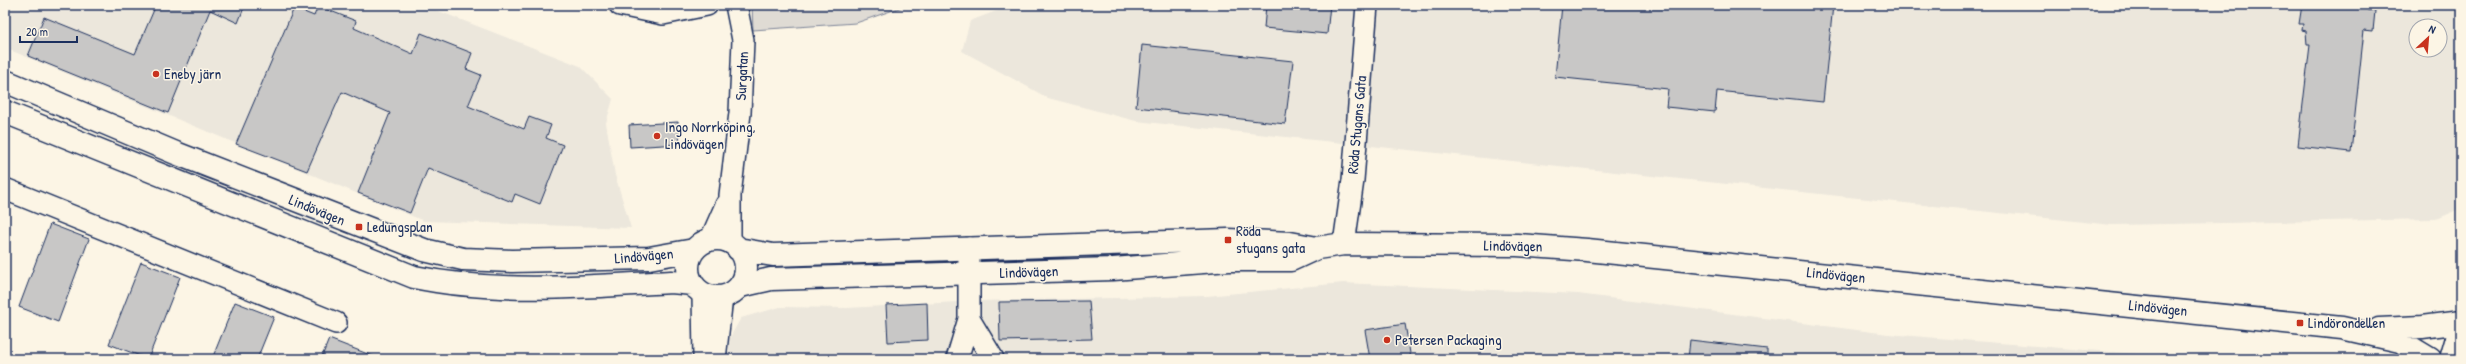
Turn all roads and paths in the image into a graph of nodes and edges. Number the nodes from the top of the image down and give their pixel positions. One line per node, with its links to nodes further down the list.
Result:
1 (620, 5): 2 (street)
2 (707, 5)
3 (736, 5): 9 (street, Surgatan)
4 (1367, 5): 8 (street, Röda Stugans Gata)
5 (5, 81): 9 (main road, Lindövägen)
6 (5, 112): 13 (main road, Lindövägen)
7 (5, 189): 16 (street)
8 (1344, 244): 11 (main road, Lindövägen); 17 (main road, Lindövägen)
9 (718, 245): 10 (main road, Lindövägen); 13 (main road); 13 (main road)
10 (969, 248): 11 (main road, Lindövägen); 12 (street)
11 (1317, 248): 12 (main road, Lindövägen)
12 (968, 274): 13 (main road, Lindövägen); 14 (street)
13 (714, 290): 19 (street); 20 (street)
14 (969, 319): 21 (street); 22 (street)
15 (2461, 322): 17 (main road, Lindövägen)
16 (336, 323)
17 (2354, 329): 23 (main road, Lindövägen)
18 (2461, 332): 24 (main road)
19 (704, 359)
20 (715, 359)
21 (957, 359)
22 (993, 359)
23 (2430, 359)
24 (2451, 359)

